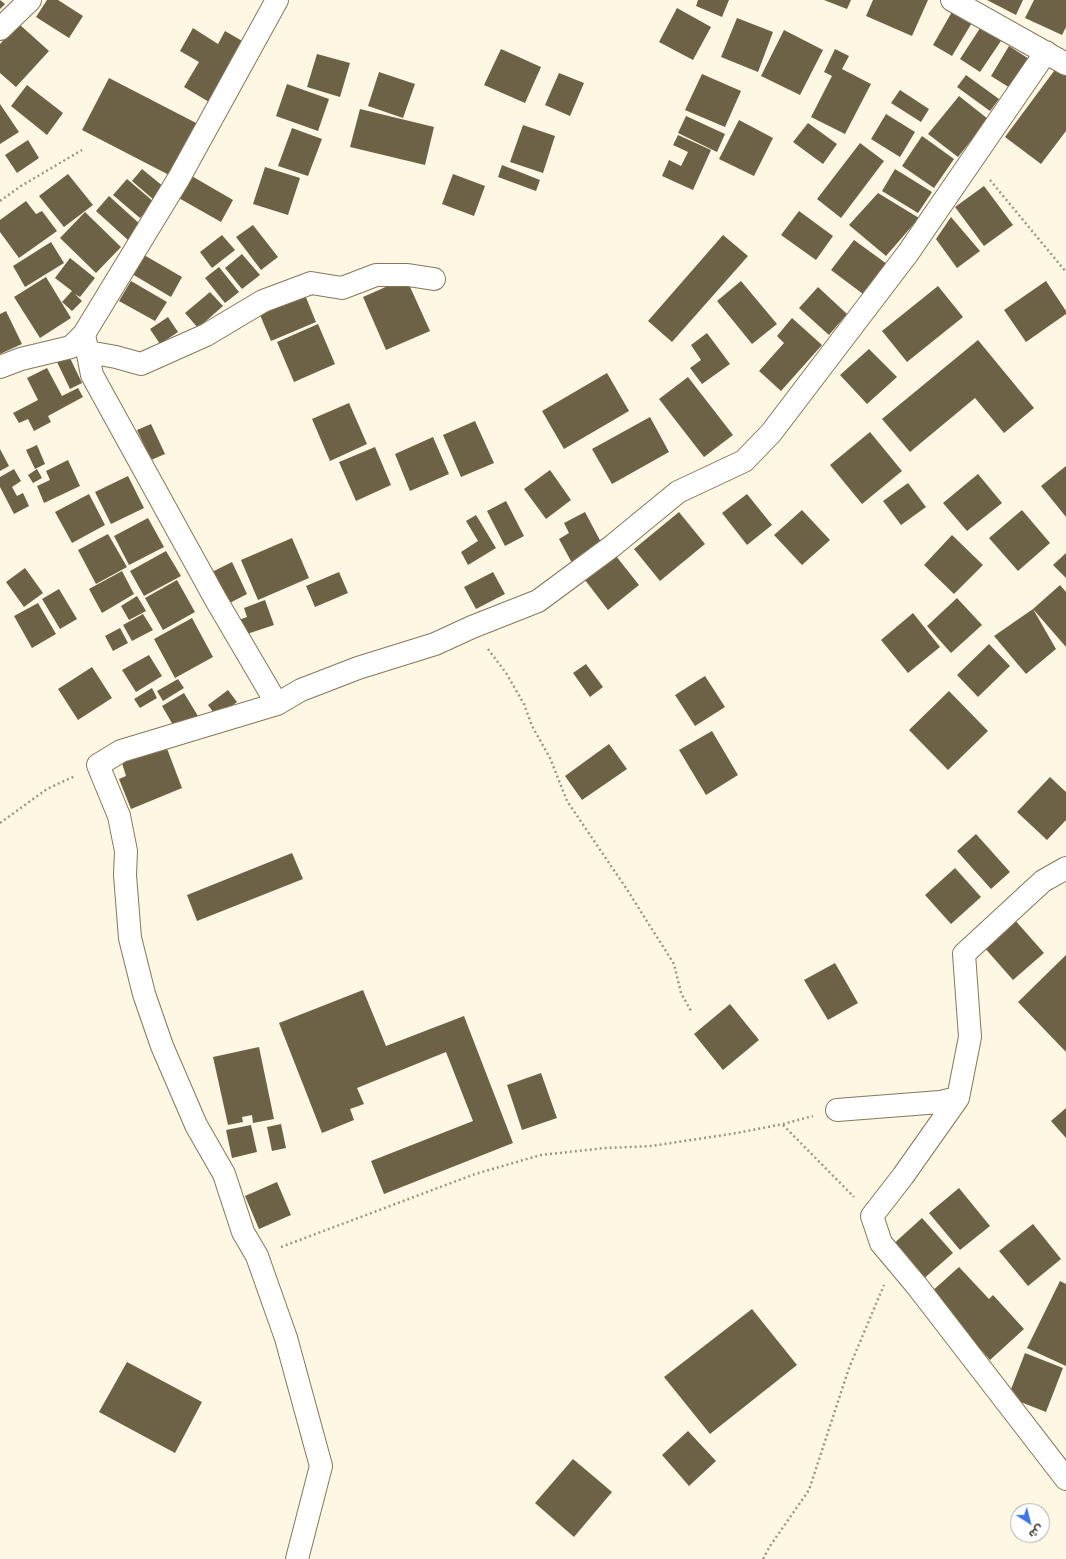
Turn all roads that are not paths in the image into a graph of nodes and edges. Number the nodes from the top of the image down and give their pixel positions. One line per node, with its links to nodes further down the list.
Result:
1 (30, 0): 4 (street)
2 (277, 0): 8 (street)
3 (952, 0): 5 (street)
4 (0, 29)
5 (1046, 52): 6 (street); 10 (street)
6 (1066, 64)
7 (434, 279): 8 (street)
8 (86, 343): 9 (street); 10 (street)
9 (0, 367)
10 (276, 704): 15 (street)
11 (1066, 868): 12 (street)
12 (958, 1098): 13 (street); 14 (street)
13 (837, 1110)
14 (1066, 1479)
15 (297, 1559)

